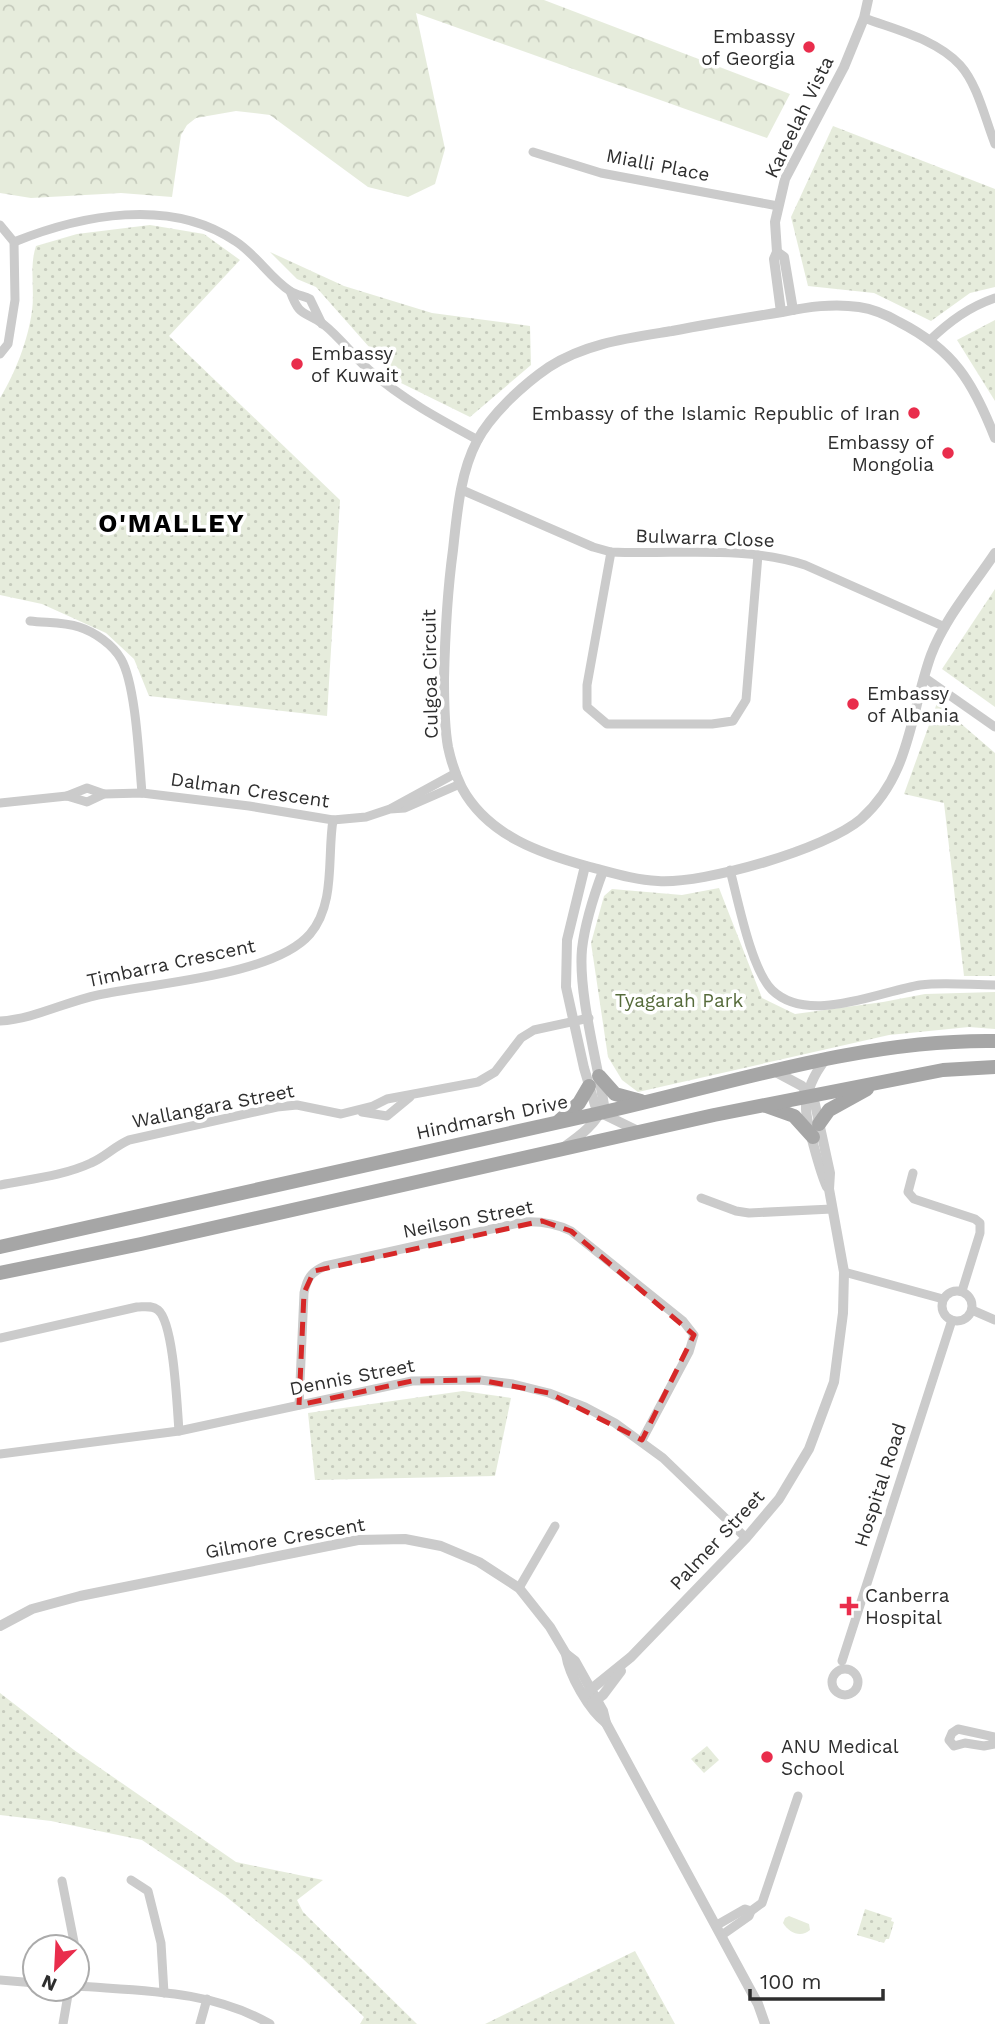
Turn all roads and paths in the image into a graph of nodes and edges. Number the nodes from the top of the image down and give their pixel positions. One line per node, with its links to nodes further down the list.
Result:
1 (868, 0): 2 (street, Kareelah Vista)
2 (863, 19): 3 (street); 5 (street, Kareelah Vista)
3 (995, 144)
4 (533, 152): 5 (street, Mialli Place)
5 (778, 206): 8 (street, Kareelah Vista)
6 (0, 225): 7 (street)
7 (14, 242): 9 (street); 15 (street)
8 (777, 252): 11 (street, Kareelah Vista); 12 (street, Kareelah Vista)
9 (290, 291): 13 (street); 13 (street)
10 (995, 298): 14 (street)
11 (793, 310): 12 (street, Culgoa Circuit); 14 (street, Culgoa Circuit)
12 (781, 312): 17 (street, Culgoa Circuit)
13 (322, 324): 17 (street)
14 (930, 340): 16 (street, Culgoa Circuit)
15 (0, 354)
16 (995, 438)
17 (478, 440): 18 (street, Culgoa Circuit)
18 (462, 490): 19 (street, Bulwarra Close); 28 (street, Culgoa Circuit)
19 (611, 552): 21 (street, Bulwarra Close); 21 (street)
20 (995, 553): 23 (street, Culgoa Circuit)
21 (758, 555): 23 (street, Bulwarra Close)
22 (30, 621): 29 (street)
23 (945, 627): 24 (street, Culgoa Circuit)
24 (925, 678): 25 (street); 33 (street, Culgoa Circuit)
25 (977, 716): 26 (street); 27 (street)
26 (995, 727)
27 (995, 735)
28 (458, 778): 31 (street, Dalman Crescent); 32 (street, Culgoa Circuit)
29 (142, 793): 30 (street, Dalman Crescent); 31 (street, Dalman Crescent)
30 (0, 803)
31 (333, 820): 37 (street, Timbarra Crescent)
32 (584, 866): 34 (street, Culgoa Circuit); 38 (street)
33 (730, 870): 34 (street, Culgoa Circuit); 35 (street)
34 (603, 871): 36 (street)
35 (995, 985)
36 (589, 1018): 38 (street, Wallangara Street); 43 (street)
37 (0, 1021)
38 (574, 1021): 43 (street); 45 (street, Wallangara Street)
39 (995, 1041): 40 (main road, Hindmarsh Drive)
40 (825, 1060): 42 (main road, Hindmarsh Drive); 46 (street)
41 (995, 1068): 44 (main road)
42 (774, 1071): 46 (street); 47 (main road, Hindmarsh Drive)
43 (594, 1081): 47 (main road); 50 (street); 51 (main road)
44 (881, 1081): 46 (main road); 52 (main road)
45 (412, 1096): 49 (street, Wallangara Street); 49 (street, Wallangara Street)
46 (809, 1097): 48 (main road); 52 (street, Palmer Street)
47 (646, 1102): 50 (main road, Hindmarsh Drive)
48 (765, 1106): 52 (main road); 53 (main road)
49 (357, 1111): 56 (street, Wallangara Street)
50 (601, 1113): 51 (main road, Hindmarsh Drive); 53 (street); 54 (street)
51 (558, 1122): 59 (main road, Hindmarsh Drive)
52 (816, 1131): 58 (street, Palmer Street)
53 (640, 1132): 54 (main road)
54 (564, 1147): 61 (main road)
55 (914, 1173): 62 (street)
56 (0, 1185)
57 (701, 1198): 58 (street)
58 (832, 1209): 60 (street, Palmer Street)
59 (0, 1247)
60 (844, 1272): 63 (street); 73 (street, Palmer Street)
61 (0, 1273)
62 (962, 1291): 63 (street); 64 (street)
63 (943, 1299): 65 (street)
64 (972, 1310): 65 (street); 66 (street)
65 (952, 1320): 78 (street, Hospital Road)
66 (995, 1320)
67 (0, 1338): 69 (street)
68 (299, 1405): 69 (street, Dennis Street); 70 (street, Dennis Street); 70 (street, Neilson Street)
69 (179, 1431): 71 (street, Dennis Street)
70 (642, 1440): 73 (street, Dennis Street)
71 (0, 1454)
72 (555, 1526): 74 (street)
73 (746, 1538): 81 (street, Palmer Street)
74 (519, 1588): 75 (street, Gilmore Crescent); 81 (street, Gilmore Crescent)
75 (13, 1617): 76 (street, Gilmore Crescent); 77 (street, Gilmore Crescent)
76 (0, 1618)
77 (0, 1626)
78 (842, 1661): 79 (street); 80 (street, Hospital Road)
79 (850, 1670): 80 (street); 80 (street)
80 (838, 1671)
81 (590, 1697): 87 (street, Gilmore Crescent)
82 (995, 1737): 83 (street)
83 (995, 1744)
84 (798, 1796): 87 (street)
85 (131, 1880): 92 (street)
86 (62, 1881): 88 (street)
87 (719, 1930): 98 (street, Gilmore Crescent)
88 (72, 1933)
89 (0, 1980): 90 (street)
90 (21, 1982)
91 (91, 1987): 92 (street)
92 (164, 1993): 93 (street)
93 (207, 1999): 96 (street); 97 (street)
94 (67, 2003): 95 (street)
95 (63, 2024)
96 (200, 2024)
97 (270, 2024)
98 (765, 2024)

